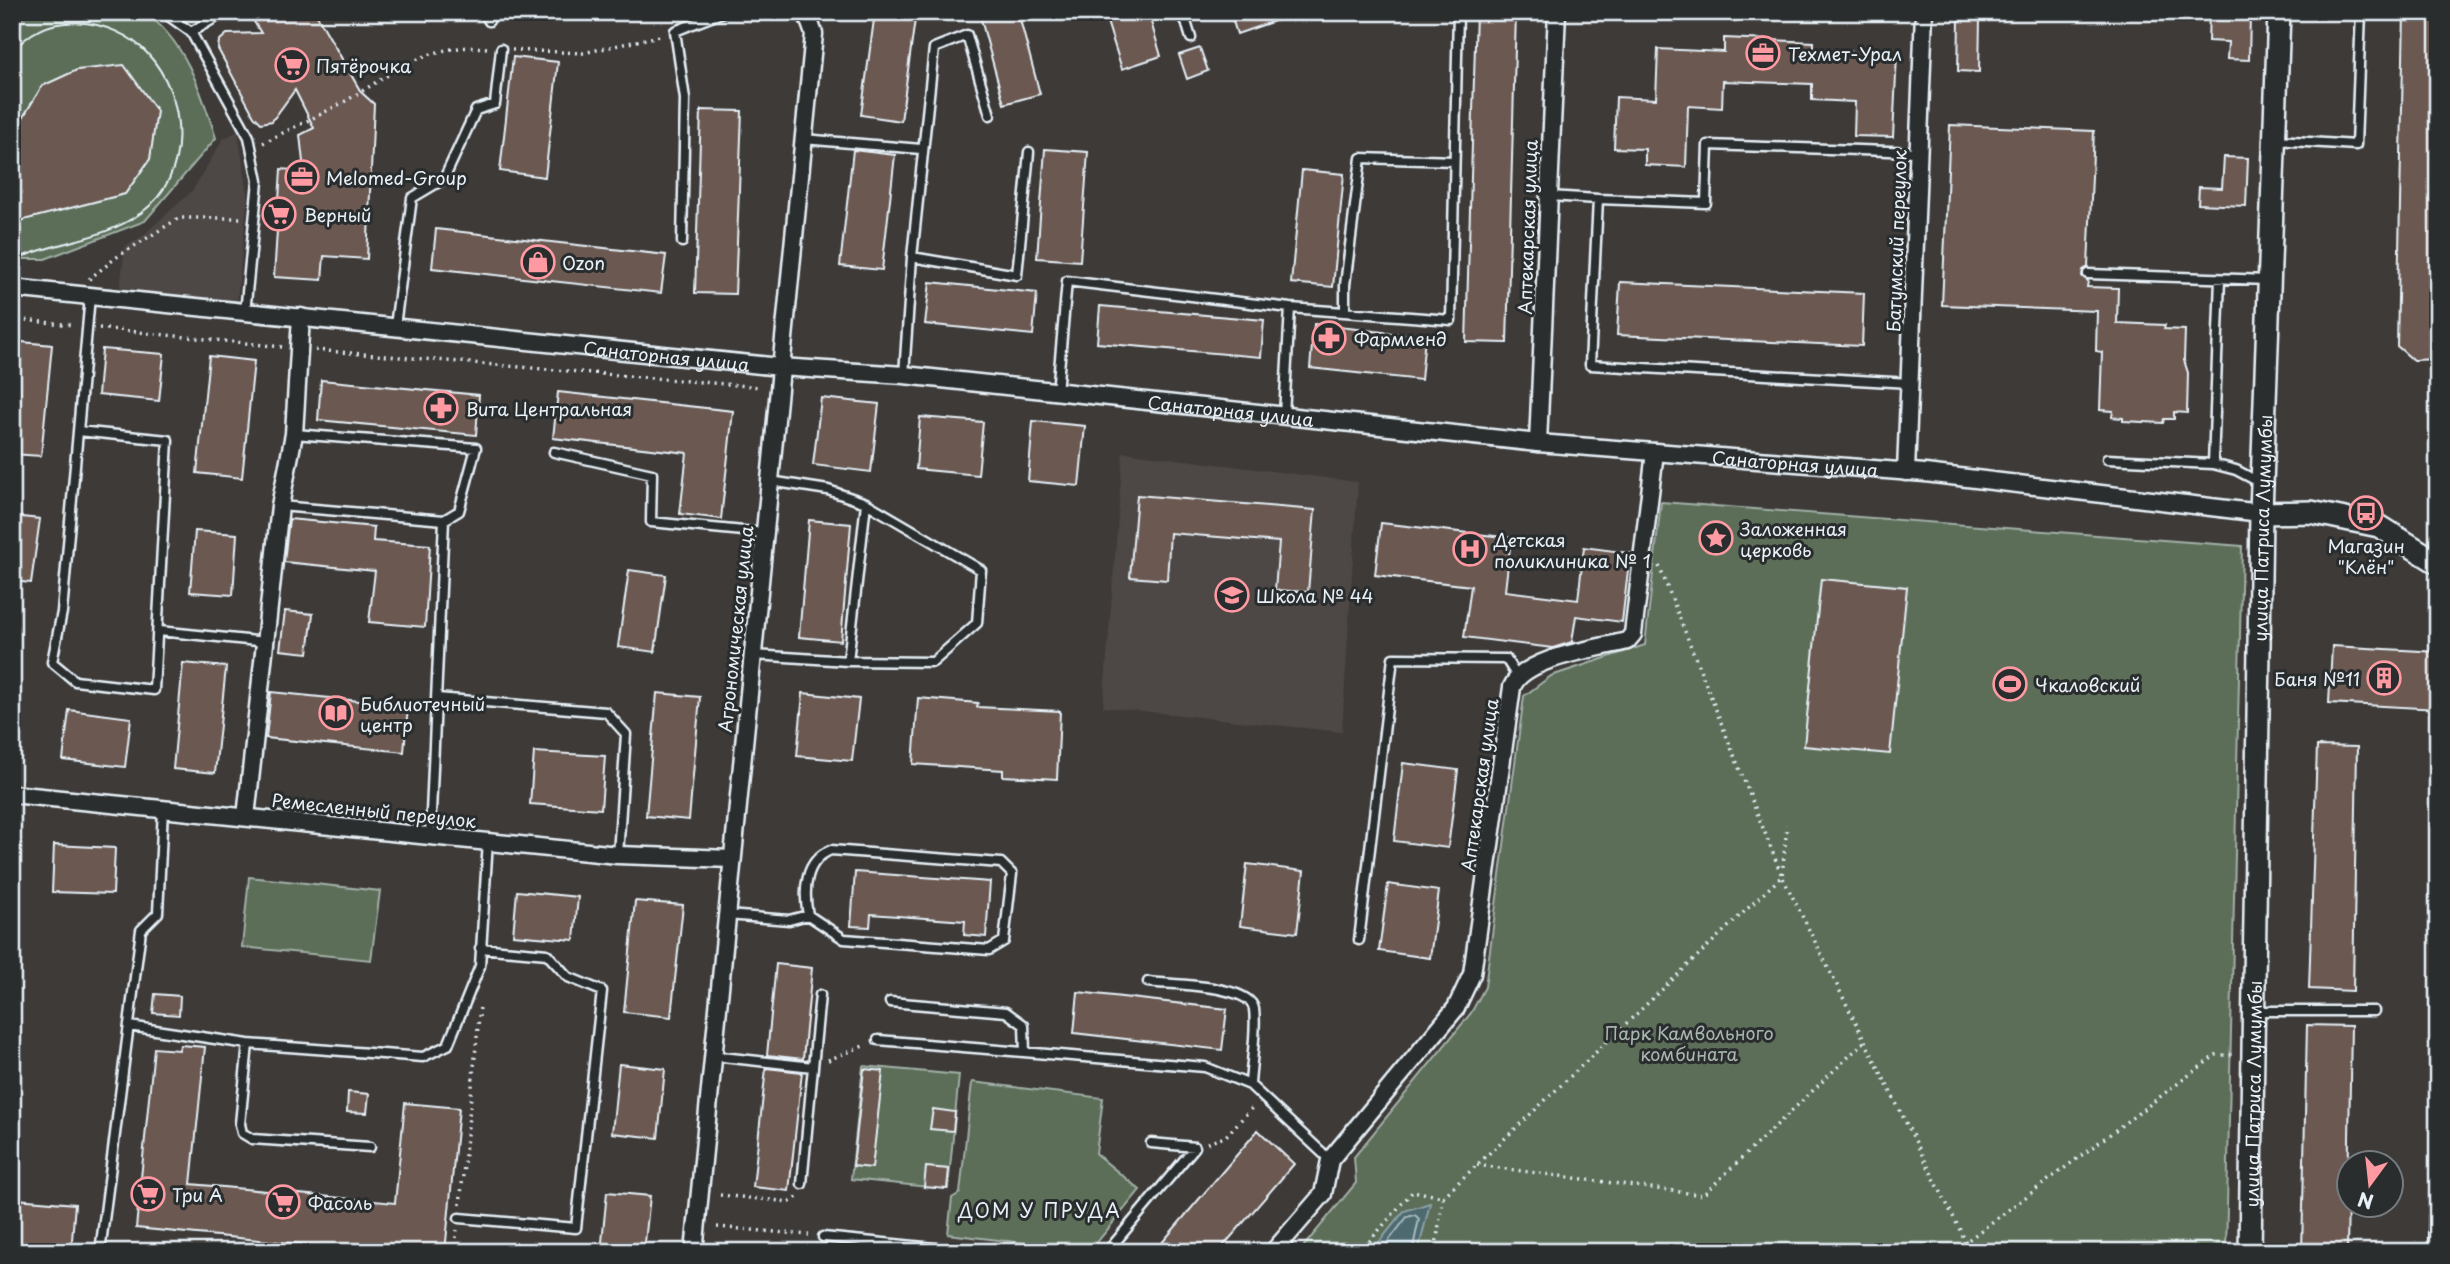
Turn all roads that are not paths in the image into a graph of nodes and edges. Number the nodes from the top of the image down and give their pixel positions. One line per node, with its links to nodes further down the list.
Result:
1 (163, 12): 13 (lane)
2 (225, 12): 13 (lane)
3 (484, 12): 12 (lane)
4 (724, 12): 25 (lane)
5 (806, 12): 17 (street, Агрономическая улица)
6 (1183, 12): 14 (lane)
7 (1458, 12): 22 (lane)
8 (1557, 12): 23 (street, Аптекарская улица)
9 (1924, 12): 21 (street, Батумский переулок)
10 (2279, 12): 18 (street, улица Патриса Лумумбы)
11 (2361, 12): 18 (lane)
12 (489, 21)
13 (191, 32): 34 (lane)
14 (1191, 38)
15 (502, 49): 36 (lane)
16 (990, 115): 19 (lane)
17 (803, 139): 19 (lane); 37 (street, Агрономическая улица)
18 (2276, 139): 29 (street, улица Патриса Лумумбы)
19 (921, 149): 26 (lane)
20 (1029, 152): 26 (lane)
21 (1919, 152): 24 (lane); 39 (street, Батумский переулок)
22 (1454, 161): 33 (lane); 33 (lane)
23 (1547, 196): 24 (lane); 44 (street, Аптекарская улица)
24 (1598, 199): 39 (lane)
25 (682, 242)
26 (912, 257): 38 (lane)
27 (2088, 274): 28 (lane)
28 (2220, 279): 29 (lane); 48 (lane)
29 (2272, 280): 51 (street, улица Патриса Лумумбы)
30 (12, 288): 31 (street, Санаторная улица)
31 (86, 290): 34 (street, Санаторная улица); 42 (lane)
32 (1290, 308): 33 (lane); 40 (lane); 41 (lane)
33 (1345, 312)
34 (245, 313): 35 (street, Санаторная улица)
35 (301, 317): 36 (street, Санаторная улица); 43 (street)
36 (395, 326): 37 (street, Санаторная улица)
37 (780, 368): 38 (street, Санаторная улица); 50 (street, Агрономическая улица)
38 (904, 376): 40 (street, Санаторная улица)
39 (1910, 383): 49 (street, Батумский переулок)
40 (1057, 392): 41 (street, Санаторная улица)
41 (1284, 415): 44 (street, Санаторная улица)
42 (78, 431): 58 (lane); 58 (lane)
43 (294, 434): 53 (street); 55 (lane)
44 (1538, 443): 46 (street, Санаторная улица)
45 (554, 452): 56 (lane)
46 (1655, 452): 49 (street, Санаторная улица); 62 (street)
47 (2107, 459): 48 (lane)
48 (2213, 464): 51 (lane)
49 (1906, 472): 54 (street, Санаторная улица)
50 (769, 481): 52 (lane); 56 (street, Агрономическая улица)
51 (2262, 484): 54 (street, улица Патриса Лумумбы)
52 (866, 503): 61 (lane); 61 (lane)
53 (280, 506): 55 (lane); 59 (street)
54 (2261, 513): 57 (street, Санаторная улица); 78 (street, улица Патриса Лумумбы)
55 (444, 520): 63 (lane)
56 (764, 533): 60 (street, Агрономическая улица)
57 (2438, 563)
58 (159, 631): 59 (lane)
59 (266, 642): 66 (street)
60 (752, 655): 61 (lane); 70 (street, Агрономическая улица)
61 (848, 661)
62 (1517, 675): 73 (lane); 89 (street, Аптекарская улица)
63 (437, 698): 67 (lane); 69 (lane)
64 (12, 794): 65 (street, Ремесленный переулок)
65 (163, 809): 66 (street, Ремесленный переулок); 80 (lane)
66 (246, 817): 67 (street, Ремесленный переулок)
67 (430, 835): 68 (street, Ремесленный переулок)
68 (488, 841): 69 (street, Ремесленный переулок); 74 (lane)
69 (618, 855): 70 (street, Ремесленный переулок)
70 (732, 859): 71 (street, Агрономическая улица)
71 (727, 915): 72 (lane); 84 (street, Агрономическая улица)
72 (808, 915): 72 (lane)
73 (1359, 940)
74 (480, 948): 82 (lane); 92 (lane)
75 (1148, 982): 86 (lane)
76 (820, 995): 85 (lane)
77 (890, 1002): 83 (lane)
78 (2254, 1011): 79 (lane); 100 (street, улица Патриса Лумумбы)
79 (2374, 1011)
80 (129, 1026): 82 (lane); 95 (lane)
81 (878, 1040): 83 (lane)
82 (248, 1044): 88 (lane)
83 (1025, 1052): 86 (lane)
84 (713, 1056): 85 (lane); 96 (street, Агрономическая улица)
85 (813, 1067): 90 (lane)
86 (1250, 1085): 89 (lane)
87 (1151, 1143): 98 (lane)
88 (370, 1147)
89 (1330, 1160): 99 (street)
90 (802, 1184)
91 (2438, 1214): 101 (street)
92 (459, 1218)
93 (823, 1237): 94 (lane)
94 (938, 1250): 97 (lane)
95 (100, 1252)
96 (694, 1252)
97 (975, 1252)
98 (1107, 1252)
99 (1273, 1252)
100 (2250, 1252)
101 (2437, 1252)

